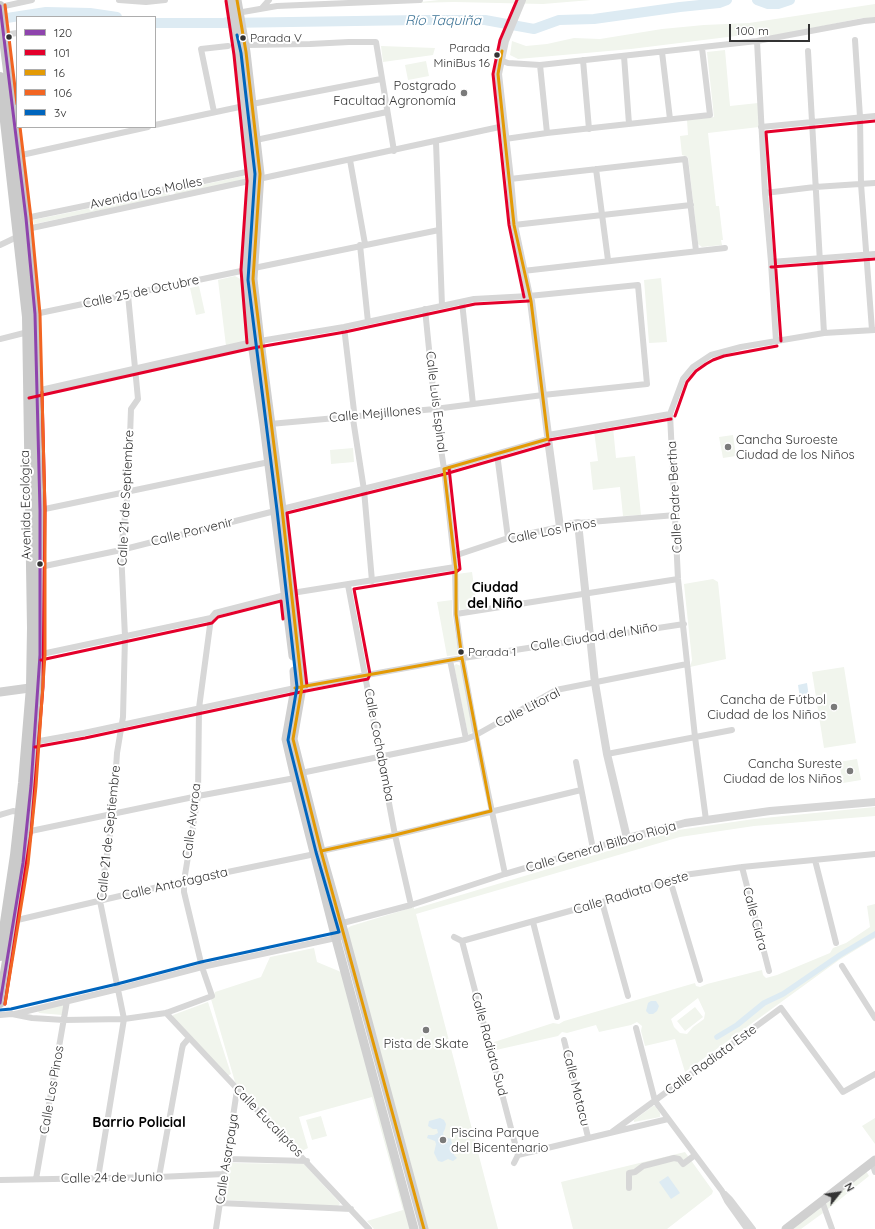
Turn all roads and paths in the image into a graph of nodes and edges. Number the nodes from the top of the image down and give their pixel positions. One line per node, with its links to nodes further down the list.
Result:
1 (32, 0): 10 (street)
2 (119, 0): 3 (street)
3 (165, 0)
4 (231, 0): 11 (main road)
5 (237, 0): 11 (main road)
6 (269, 0): 9 (street)
7 (420, 0): 9 (street)
8 (522, 0): 24 (street)
9 (262, 8): 11 (street)
10 (1, 13): 15 (main road, Avenida Ecológica)
11 (236, 15): 13 (main road)
12 (875, 20): 17 (street)
13 (239, 32): 18 (main road); 29 (main road)
14 (16, 33): 15 (street)
15 (4, 35): 43 (main road, Avenida Ecológica)
16 (855, 40): 33 (street)
17 (758, 42): 20 (street); 39 (street)
18 (245, 45): 28 (street); 29 (main road)
19 (228, 46): 30 (street)
20 (702, 48): 22 (street); 34 (street)
21 (808, 51): 35 (street)
22 (662, 52): 23 (street); 34 (street)
23 (624, 56): 25 (street); 36 (street)
24 (500, 60): 26 (street); 38 (street)
25 (583, 60): 26 (street); 41 (street)
26 (540, 65): 42 (street)
27 (0, 77): 43 (main road, Avenida Ecológica)
28 (381, 78): 29 (street); 31 (street)
29 (248, 105): 30 (street); 45 (main road); 51 (main road)
30 (214, 112): 37 (street)
31 (387, 112): 45 (street); 47 (street)
32 (875, 116): 33 (street)
33 (860, 117): 35 (street); 54 (street)
34 (670, 119): 36 (street)
35 (812, 122): 39 (street); 55 (street)
36 (629, 124): 41 (street)
37 (156, 125)
38 (504, 126): 44 (street); 46 (street, Avenida Los Molles)
39 (761, 127): 56 (street)
40 (144, 128): 48 (street)
41 (589, 129): 42 (street)
42 (546, 133): 44 (street)
43 (7, 136): 48 (main road, Avenida Ecológica)
44 (505, 139): 52 (street)
45 (256, 140): 51 (main road)
46 (436, 142): 47 (street, Avenida Los Molles); 62 (street)
47 (394, 151): 49 (street, Avenida Los Molles)
48 (14, 157): 59 (main road, Avenida Ecológica); 63 (main road, Avenida Ecológica)
49 (350, 160): 51 (street, Avenida Los Molles); 65 (street)
50 (596, 169): 52 (street); 57 (street); 58 (street)
51 (258, 176): 59 (street, Avenida Los Molles); 61 (street, Avenida Los Molles); 73 (main road)
52 (510, 179): 60 (street)
53 (875, 183): 54 (street)
54 (862, 184): 55 (street); 68 (street)
55 (815, 187): 56 (street); 70 (street)
56 (764, 193): 72 (street)
57 (691, 205): 58 (street); 67 (street)
58 (602, 215): 60 (street); 71 (street)
59 (26, 218): 61 (main road, Avenida Ecológica)
60 (514, 225): 74 (street)
61 (27, 229): 80 (main road, Avenida Ecológica)
62 (439, 230): 65 (street, Calle 25 de Octubre); 78 (street)
63 (19, 236): 64 (street); 84 (main road, Avenida Ecológica)
64 (0, 245)
65 (363, 245): 73 (street, Calle 25 de Octubre); 81 (street)
66 (725, 248): 67 (street)
67 (696, 251): 71 (street)
68 (866, 254): 69 (street); 70 (street); 83 (street)
69 (875, 254)
70 (820, 258): 72 (street); 85 (street)
71 (608, 260): 74 (street)
72 (771, 262): 87 (street)
73 (250, 269): 75 (street, Calle 25 de Octubre); 88 (main road)
74 (523, 271): 76 (street)
75 (128, 296): 80 (street, Calle 25 de Octubre); 89 (street, Calle 21 de Septiembre)
76 (528, 296): 77 (street); 91 (street); 91 (street, Calle Mejillones)
77 (462, 302): 78 (street); 92 (street)
78 (442, 306): 79 (street)
79 (425, 309): 81 (street); 93 (street, Calle Luis Espinal)
80 (35, 314): 90 (main road, Avenida Ecológica)
81 (368, 322): 82 (street)
82 (344, 327): 88 (street); 95 (street)
83 (873, 330): 85 (street, Calle Padre Bertha)
84 (28, 332): 86 (street); 90 (main road, Avenida Ecológica)
85 (824, 333): 87 (street, Calle Padre Bertha)
86 (0, 339)
87 (776, 341): 94 (street, Calle Padre Bertha)
88 (256, 342): 89 (street); 96 (main road); 99 (main road)
89 (135, 370): 90 (street); 102 (street, Calle 21 de Septiembre)
90 (32, 393): 103 (main road, Avenida Ecológica); 123 (main road, Avenida Ecológica)
91 (543, 395): 92 (street, Calle Mejillones); 97 (street)
92 (473, 404): 93 (street, Calle Mejillones)
93 (435, 409): 95 (street, Calle Mejillones); 100 (street, Calle Luis Espinal)
94 (670, 414): 97 (street, Calle Porvenir); 105 (street, Calle Padre Bertha)
95 (354, 415): 96 (street, Calle Mejillones); 101 (street)
96 (270, 424): 104 (main road)
97 (548, 437): 98 (street, Calle Porvenir); 107 (street)
98 (497, 454): 100 (street, Calle Porvenir); 108 (street)
99 (269, 462): 102 (street); 104 (main road)
100 (444, 469): 101 (street, Calle Porvenir); 110 (street, Calle Luis Espinal)
101 (364, 490): 104 (street, Calle Porvenir); 114 (street)
102 (128, 491): 103 (street); 109 (street, Calle 21 de Septiembre)
103 (40, 510): 112 (main road, Avenida Ecológica)
104 (278, 510): 109 (street, Calle Porvenir); 116 (main road)
105 (676, 515): 106 (street, Calle Los Pinos); 113 (street, Calle Padre Bertha)
106 (578, 523): 107 (street, Calle Los Pinos); 117 (street)
107 (560, 527): 108 (street, Calle Los Pinos)
108 (508, 538): 110 (street, Calle Los Pinos)
109 (121, 550): 112 (street, Calle Porvenir); 121 (street, Calle 21 de Septiembre)
110 (454, 556): 111 (street, Calle Luis Espinal)
111 (455, 567): 114 (street); 118 (street, Calle Luis Espinal)
112 (40, 568): 123 (main road, Avenida Ecológica)
113 (678, 579): 117 (street); 120 (street, Calle Padre Bertha)
114 (372, 581): 115 (street)
115 (348, 585): 116 (street); 127 (street, Calle Cochabamba)
116 (288, 594): 119 (street); 130 (main road)
117 (584, 594): 118 (street); 122 (street)
118 (456, 614): 124 (street, Calle Luis Espinal)
119 (211, 618): 121 (street); 132 (street, Calle Avaroa)
120 (684, 624): 122 (street, Calle Ciudad del Niño); 126 (street, Calle Padre Bertha)
121 (125, 637): 123 (street); 133 (street, Calle 21 de Septiembre)
122 (590, 637): 124 (street, Calle Ciudad del Niño); 128 (street)
123 (36, 655): 129 (main road, Avenida Ecológica)
124 (462, 658): 125 (street, Calle Ciudad del Niño); 135 (street, Calle Luis Espinal)
125 (450, 660): 127 (street, Calle Ciudad del Niño); 137 (street)
126 (687, 664): 128 (street, Calle Litoral); 136 (street, Calle Padre Bertha)
127 (365, 675): 130 (street, Calle Ciudad del Niño); 140 (street, Calle Cochabamba)
128 (595, 683): 135 (street, Calle Litoral); 139 (street)
129 (35, 687): 131 (main road); 138 (main road, Avenida Ecológica); 146 (main road, Avenida Ecológica)
130 (299, 688): 132 (street, Calle Ciudad del Niño); 142 (main road)
131 (0, 692)
132 (199, 708): 133 (street, Calle Ciudad del Niño); 144 (street, Calle Avaroa)
133 (122, 725): 138 (street, Calle Ciudad del Niño); 148 (street, Calle 21 de Septiembre)
134 (732, 730): 136 (street)
135 (476, 735): 137 (street, Calle Litoral); 147 (street, Calle Luis Espinal)
136 (695, 737): 139 (street); 150 (street, Calle Padre Bertha)
137 (466, 739): 140 (street, Calle Litoral)
138 (34, 742): 151 (main road, Avenida Ecológica)
139 (607, 754): 153 (street)
140 (381, 757): 142 (street, Calle Litoral); 152 (street, Calle Cochabamba)
141 (576, 762): 143 (street)
142 (298, 776): 144 (street, Calle Litoral); 155 (main road)
143 (581, 790): 147 (street, Calle Antofagasta); 154 (street)
144 (198, 796): 148 (street, Calle Litoral); 161 (street, Calle Avaroa)
145 (875, 802): 150 (street, Calle General Bilbao Rioja)
146 (20, 812): 149 (street); 172 (main road, Avenida Ecológica)
147 (491, 812): 152 (street, Calle Antofagasta); 159 (street, Calle Luis Espinal)
148 (113, 814): 151 (street, Calle Litoral); 162 (street, Calle 21 de Septiembre)
149 (0, 815)
150 (706, 820): 153 (street, Calle General Bilbao Rioja)
151 (26, 832): 165 (main road, Avenida Ecológica)
152 (396, 835): 155 (street, Calle Antofagasta); 164 (street, Calle Cochabamba)
153 (627, 838): 154 (street, Calle General Bilbao Rioja)
154 (593, 849): 159 (street, Calle General Bilbao Rioja)
155 (318, 853): 161 (street, Calle Antofagasta); 167 (main road)
156 (875, 854): 157 (street, Calle Radiata Oeste)
157 (815, 860): 158 (street, Calle Radiata Oeste); 171 (street)
158 (742, 867): 160 (street, Calle Radiata Oeste); 175 (street, Calle Cidra)
159 (505, 874): 164 (street, Calle General Bilbao Rioja)
160 (670, 880): 163 (street, Calle Radiata Oeste); 176 (street)
161 (184, 881): 162 (street, Calle Antofagasta); 174 (street, Calle Avaroa)
162 (100, 901): 165 (street, Calle Antofagasta); 177 (street, Calle 21 de Septiembre)
163 (602, 902): 166 (street, Calle Radiata Oeste); 178 (street)
164 (410, 905): 167 (street, Calle General Bilbao Rioja)
165 (13, 921): 180 (main road, Avenida Ecológica)
166 (533, 922): 170 (street, Calle Radiata Oeste); 184 (street)
167 (337, 925): 169 (main road)
168 (454, 937): 170 (street)
169 (341, 938): 174 (street); 218 (main road); 219 (main road)
170 (462, 941): 199 (street, Calle Radiata Sud)
171 (836, 943)
172 (0, 956)
173 (842, 966): 185 (street)
174 (202, 967): 177 (street); 181 (street, Calle Avaroa)
175 (769, 971)
176 (700, 980)
177 (118, 989): 179 (street); 186 (street, Calle 21 de Septiembre)
178 (628, 996)
179 (67, 1001): 182 (street); 187 (street, Calle Los Pinos)
180 (0, 1004)
181 (166, 1013): 186 (street); 189 (street, Calle Eucaliptos)
182 (12, 1014): 183 (street); 187 (street)
183 (0, 1015)
184 (557, 1017)
185 (875, 1018)
186 (124, 1019): 187 (street); 208 (street, Calle 21 de Septiembre)
187 (64, 1020): 209 (street, Calle Los Pinos)
188 (636, 1028): 193 (street)
189 (190, 1038): 192 (street, Calle Eucaliptos); 207 (street)
190 (564, 1040): 198 (street, Calle Motacu)
191 (875, 1074): 193 (street, Calle Radiata Este)
192 (237, 1090): 201 (street, Calle Asarpaya); 203 (street, Calle Eucaliptos)
193 (655, 1100): 194 (street, Calle Radiata Este); 195 (street)
194 (632, 1117): 196 (street); 197 (street, Calle Radiata Este)
195 (668, 1119): 196 (street); 200 (street)
196 (636, 1126): 197 (street)
197 (612, 1132): 198 (street, Calle Radiata Este)
198 (588, 1137): 199 (street, Calle Radiata Este)
199 (518, 1155): 204 (street)
200 (695, 1155): 211 (street); 212 (street)
201 (227, 1159): 203 (street); 206 (street, Calle Asarpaya)
202 (873, 1161): 205 (street); 213 (main road)
203 (307, 1162): 215 (street, Calle Eucaliptos)
204 (514, 1163)
205 (875, 1172)
206 (224, 1174): 207 (street, Calle 24 de Junio); 214 (street, Calle Asarpaya)
207 (160, 1177): 208 (street, Calle 24 de Junio)
208 (98, 1178): 209 (street, Calle 24 de Junio)
209 (36, 1179): 210 (street, Calle 24 de Junio)
210 (0, 1180)
211 (629, 1188)
212 (722, 1192): 220 (street); 221 (street)
213 (822, 1201): 222 (main road); 223 (street)
214 (220, 1203): 215 (street); 216 (street, Calle Asarpaya)
215 (351, 1209): 217 (street, Calle Eucaliptos)
216 (216, 1229)
217 (369, 1229)
218 (414, 1229)
219 (424, 1229)
220 (747, 1229)
221 (752, 1229)
222 (786, 1229)
223 (832, 1229)

